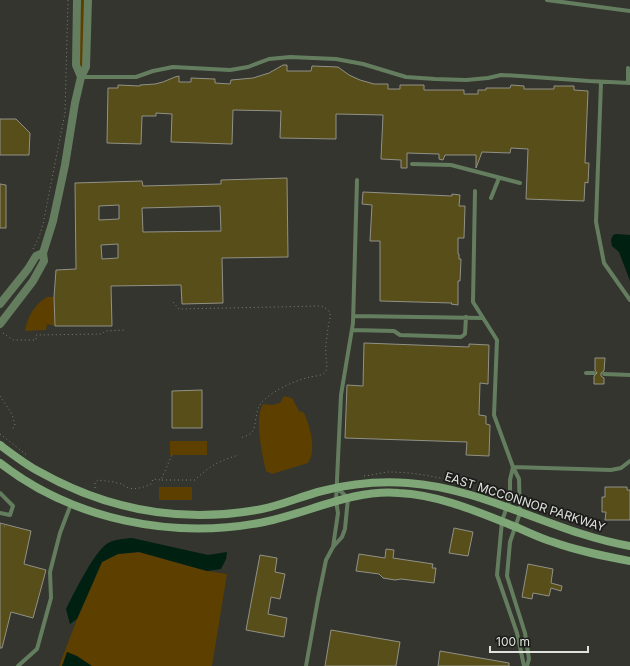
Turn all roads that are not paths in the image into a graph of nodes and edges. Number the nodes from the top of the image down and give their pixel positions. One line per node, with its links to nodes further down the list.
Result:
1 (77, 0): 6 (street)
2 (88, 0): 6 (street)
3 (547, 0): 4 (lane)
4 (630, 11)
5 (628, 68): 8 (lane)
6 (81, 77): 7 (lane); 15 (street)
7 (601, 82): 8 (lane); 16 (lane)
8 (629, 83)
9 (412, 164): 10 (lane)
10 (499, 178): 12 (lane); 14 (lane)
11 (357, 180): 18 (lane)
12 (520, 183)
13 (475, 190): 20 (lane)
14 (491, 198)
15 (43, 253): 17 (street); 21 (street)
16 (630, 300)
17 (0, 304)
18 (354, 316): 19 (lane); 22 (lane)
19 (466, 317): 20 (lane); 22 (lane)
20 (483, 318): 30 (lane)
21 (0, 324)
22 (352, 330): 31 (lane)
23 (586, 373): 24 (lane)
24 (594, 373)
25 (604, 374): 26 (lane)
26 (630, 375)
27 (0, 444): 31 (street, EAST MCCONNOR PARKWAY)
28 (630, 461): 30 (lane)
29 (0, 463): 35 (street, EAST MCCONNOR PARKWAY)
30 (513, 467): 36 (lane); 38 (lane)
31 (337, 488): 33 (lane); 34 (lane); 36 (street, EAST MCCONNOR PARKWAY)
32 (0, 493): 37 (lane)
33 (348, 498): 34 (street, EAST MCCONNOR PARKWAY); 39 (street, EAST MCCONNOR PARKWAY); 42 (lane)
34 (336, 502): 35 (street, EAST MCCONNOR PARKWAY); 42 (lane)
35 (71, 504): 44 (lane)
36 (506, 508): 38 (street, EAST MCCONNOR PARKWAY); 39 (lane)
37 (0, 513)
38 (520, 513): 40 (lane); 41 (street, EAST MCCONNOR PARKWAY)
39 (502, 521): 40 (street, EAST MCCONNOR PARKWAY); 46 (lane)
40 (515, 527): 43 (street, EAST MCCONNOR PARKWAY); 47 (lane)
41 (630, 546)
42 (333, 547): 45 (lane)
43 (630, 561)
44 (18, 666)
45 (306, 666)
46 (524, 666)
47 (527, 666)

